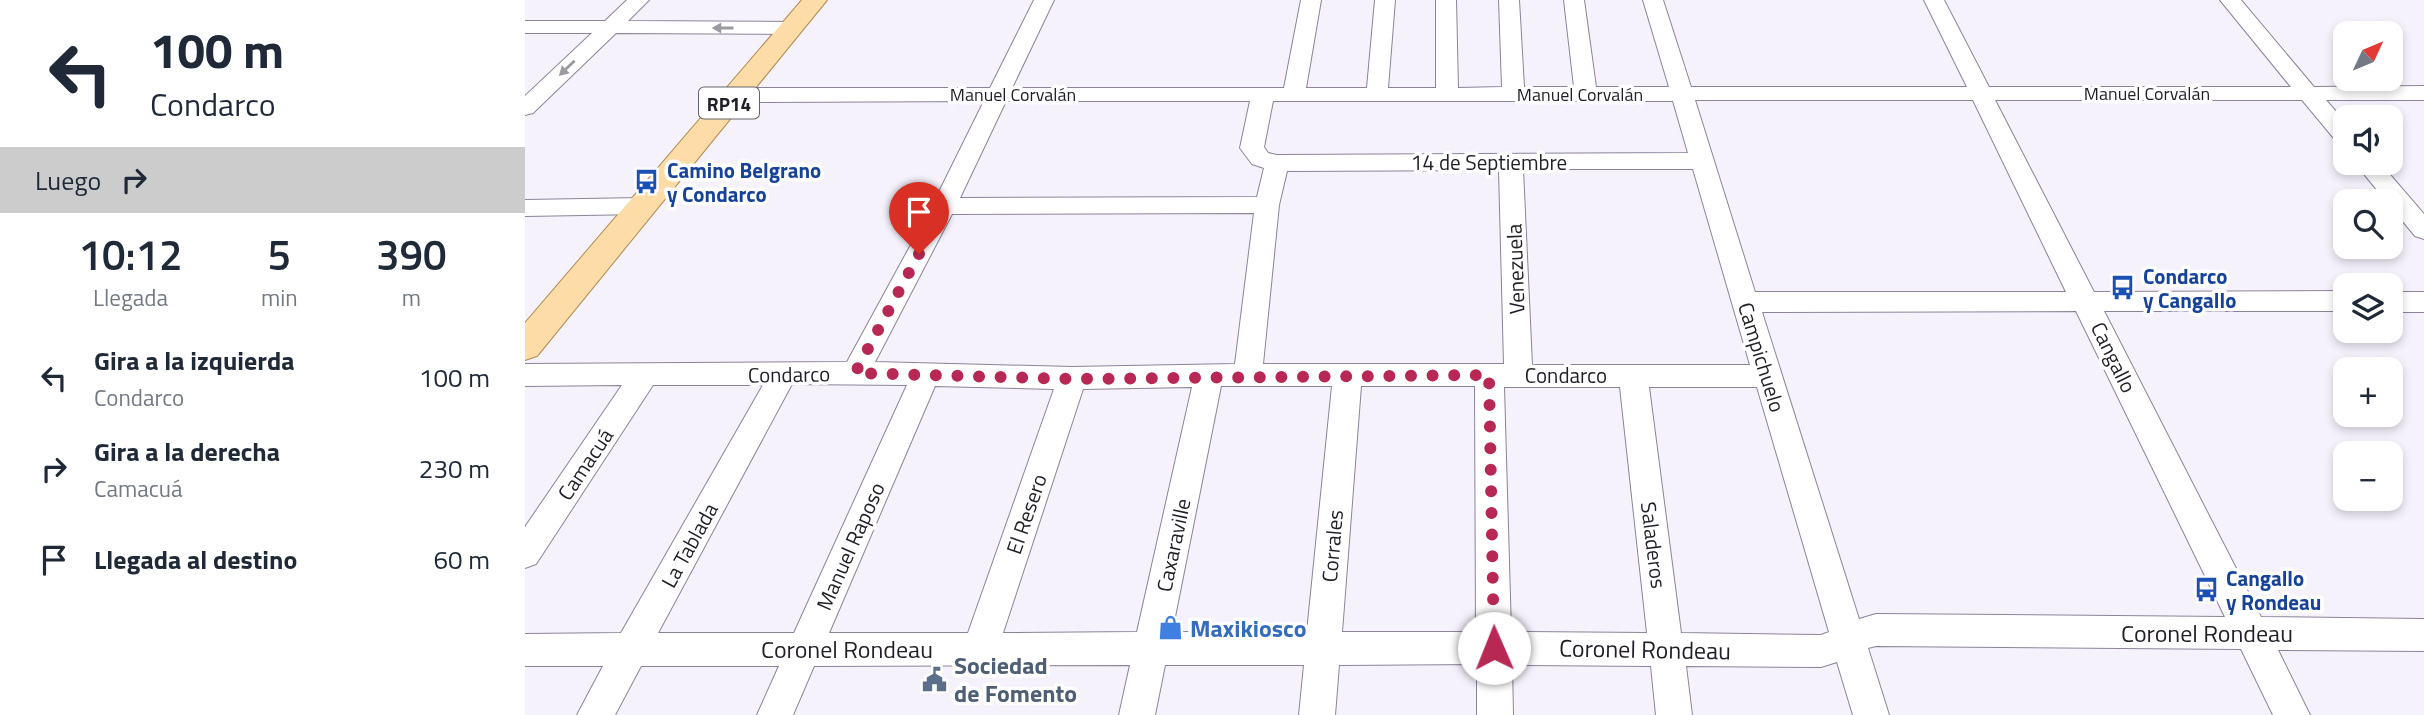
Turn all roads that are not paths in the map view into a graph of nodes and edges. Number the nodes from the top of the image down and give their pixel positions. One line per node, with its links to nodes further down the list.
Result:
1 (639, 0): 13 (street)
2 (815, 0): 14 (main road, RP14)
3 (1044, 0): 19 (street)
4 (1311, 0): 21 (street)
5 (1385, 0): 22 (street)
6 (1446, 0): 23 (street)
7 (1510, 0): 24 (street)
8 (1574, 0): 15 (street)
9 (1653, 0): 26 (street, Campichuelo)
10 (1934, 0): 16 (street, Cangallo)
11 (2230, 0): 17 (street)
12 (525, 27): 13 (street)
13 (609, 28): 14 (street, one-way to 13); 27 (street, one-way to 27)
14 (791, 28): 25 (main road, RP14)
15 (1586, 93): 24 (street, Manuel Corvalán); 26 (street, Manuel Corvalán)
16 (1980, 93): 17 (street, Manuel Corvalán); 26 (street, Manuel Corvalán); 38 (street, Cangallo)
17 (2308, 93): 18 (street, Manuel Corvalán); 28 (street)
18 (2424, 93)
19 (997, 94): 20 (street, Manuel Corvalán); 25 (street, Manuel Corvalán); 35 (street)
20 (1263, 94): 21 (street, Manuel Corvalán); 30 (street)
21 (1294, 94): 22 (street, Manuel Corvalán)
22 (1377, 94): 23 (street, Manuel Corvalán)
23 (1447, 94): 24 (street, Manuel Corvalán)
24 (1513, 94)
25 (735, 95): 34 (main road, RP14)
26 (1682, 95): 29 (street, Campichuelo)
27 (525, 108)
28 (2333, 123)
29 (1702, 161): 31 (street, 14 de Septiembre); 39 (street, Campichuelo)
30 (1276, 163): 31 (street, 14 de Septiembre); 33 (street)
31 (1511, 163): 49 (street, Venezuela)
32 (2377, 175): 37 (street)
33 (1268, 205): 35 (street); 48 (street)
34 (642, 206): 36 (street); 43 (main road, RP14)
35 (944, 206): 44 (street)
36 (525, 208)
37 (2424, 230)
38 (2086, 301): 39 (street); 40 (street); 57 (street, Cangallo)
39 (1746, 302): 53 (street, Campichuelo)
40 (2333, 302)
41 (2403, 302): 42 (street)
42 (2424, 302)
43 (525, 347)
44 (855, 373): 46 (street, Condarco); 50 (street, Condarco)
45 (645, 374): 46 (street, Condarco); 47 (street, Condarco); 56 (street, Camacuá)
46 (783, 374): 61 (street, La Tablada)
47 (525, 375)
48 (1248, 375): 51 (street, Condarco); 54 (street, Condarco)
49 (1504, 375): 52 (street, Condarco); 54 (street, Condarco); 60 (street, Venezuela)
50 (925, 376): 55 (street, Condarco); 62 (street, Manuel Raposo)
51 (1209, 376): 55 (street, Condarco); 64 (street, Caxaraville)
52 (1633, 376): 53 (street, Condarco); 65 (street, Saladeros)
53 (1767, 376): 59 (street, Campichuelo)
54 (1347, 377): 67 (street, Corrales)
55 (1072, 379): 63 (street, El Resero)
56 (525, 554)
57 (2252, 634): 58 (street, Coronel Rondeau); 59 (street, Coronel Rondeau); 75 (street, Cangallo)
58 (2424, 635)
59 (1848, 640): 65 (street, Coronel Rondeau); 74 (street, Campichuelo)
60 (1494, 648): 65 (street, Coronel Rondeau); 67 (street, Coronel Rondeau); 72 (street, Venezuela)
61 (630, 649): 62 (street, Coronel Rondeau); 66 (street, Coronel Rondeau); 68 (street, La Tablada)
62 (804, 649): 63 (street, Coronel Rondeau); 69 (street, Manuel Raposo)
63 (980, 649): 64 (street, Coronel Rondeau)
64 (1151, 649): 67 (street, Coronel Rondeau); 70 (street, Caxaraville)
65 (1666, 649): 73 (street, Saladeros)
66 (525, 650)
67 (1324, 650): 71 (street, Corrales)
68 (595, 715)
69 (775, 715)
70 (1137, 715)
71 (1317, 715)
72 (1495, 715)
73 (1674, 715)
74 (1871, 715)
75 (2292, 715)

